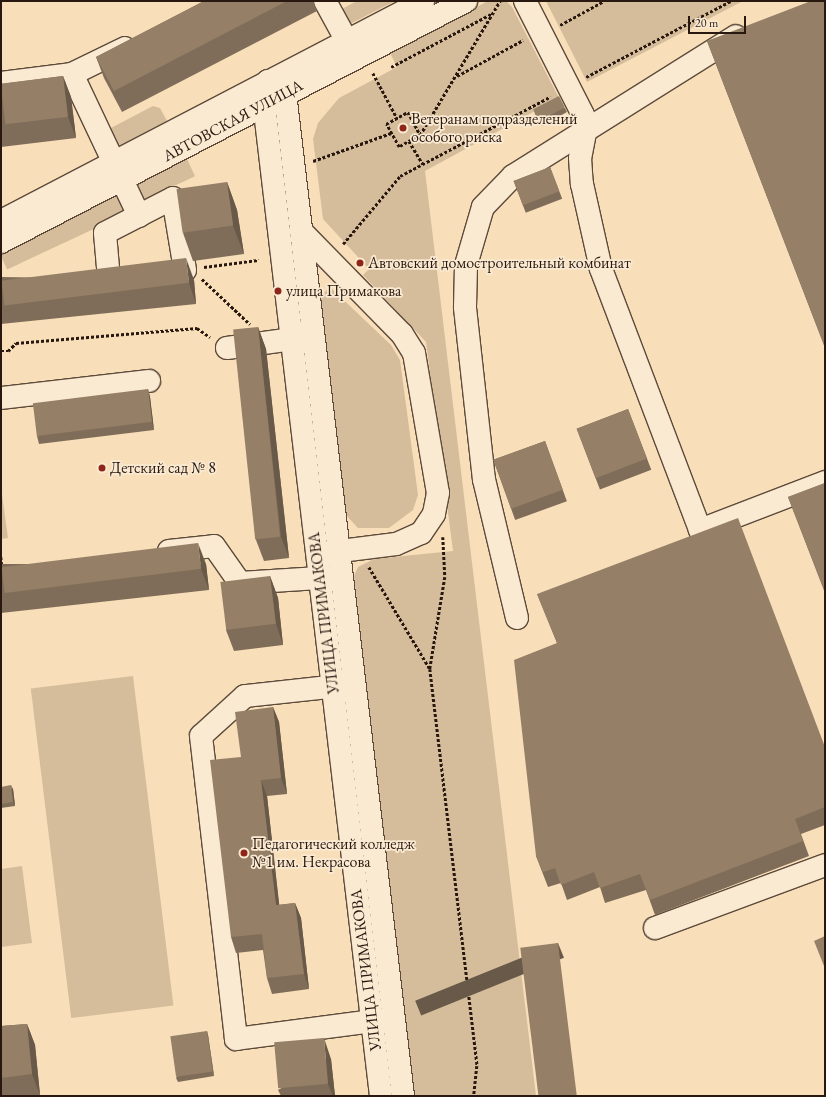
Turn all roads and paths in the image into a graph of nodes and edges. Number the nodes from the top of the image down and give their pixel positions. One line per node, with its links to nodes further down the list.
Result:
1 (325, 1): 13 (street)
2 (424, 1): 13 (street, АВТОВСКАЯ УЛИЦА)
3 (466, 1): 13 (street, АВТОВСКАЯ УЛИЦА)
4 (500, 1): 8 (path)
5 (525, 1): 19 (street)
6 (604, 1): 9 (path)
7 (731, 1): 19 (path)
8 (493, 12): 14 (path); 17 (path)
9 (557, 26)
10 (756, 27): 24 (street)
11 (148, 37): 16 (street)
12 (525, 39): 17 (path)
13 (351, 49): 20 (street, АВТОВСКАЯ УЛИЦА)
14 (391, 67)
15 (373, 72): 22 (path)
16 (72, 74): 18 (street); 29 (street)
17 (457, 76): 25 (path)
18 (1, 83)
19 (569, 86): 24 (street); 28 (path)
20 (277, 87): 21 (street, АВТОВСКАЯ УЛИЦА); 29 (street, АВТОВСКАЯ УЛИЦА); 31 (street, УЛИЦА ПРИМАКОВА)
21 (264, 104): 29 (street, АВТОВСКАЯ УЛИЦА); 38 (street, УЛИЦА ПРИМАКОВА)
22 (397, 118): 23 (path); 25 (path)
23 (392, 133): 26 (path); 27 (path)
24 (585, 133): 43 (street); 52 (street)
25 (420, 135): 26 (path)
26 (410, 141): 28 (path)
27 (316, 160)
28 (423, 164): 33 (path)
29 (116, 172): 30 (street); 32 (street, АВТОВСКАЯ УЛИЦА)
30 (139, 216): 34 (street); 35 (street)
31 (301, 231): 37 (street, УЛИЦА ПРИМАКОВА); 44 (street)
32 (2, 234)
33 (346, 240)
34 (193, 273): 36 (path)
35 (109, 279)
36 (254, 328)
37 (314, 336): 38 (street); 44 (street, УЛИЦА ПРИМАКОВА)
38 (292, 339): 39 (street); 47 (street, УЛИЦА ПРИМАКОВА)
39 (227, 348): 40 (path)
40 (1, 351)
41 (148, 381): 42 (street)
42 (1, 398)
43 (825, 482)
44 (348, 550): 47 (street); 50 (street, УЛИЦА ПРИМАКОВА); 53 (path)
45 (151, 553): 51 (street)
46 (446, 553): 53 (path)
47 (317, 554): 51 (street, УЛИЦА ПРИМАКОВА)
48 (1, 557): 49 (path)
49 (3, 572)
50 (342, 576): 51 (street); 54 (street, УЛИЦА ПРИМАКОВА)
51 (320, 578): 55 (street, УЛИЦА ПРИМАКОВА)
52 (517, 618)
53 (430, 669): 64 (path)
54 (355, 684): 55 (street); 58 (street, УЛИЦА ПРИМАКОВА)
55 (333, 686): 59 (street, УЛИЦА ПРИМАКОВА); 59 (street)
56 (825, 865): 57 (street)
57 (656, 928)
58 (394, 1019): 59 (street); 63 (street, УЛИЦА ПРИМАКОВА)
59 (372, 1021): 62 (street, УЛИЦА ПРИМАКОВА)
60 (210, 1096): 61 (path)
61 (255, 1096)
62 (381, 1096)
63 (403, 1096)
64 (474, 1096)

